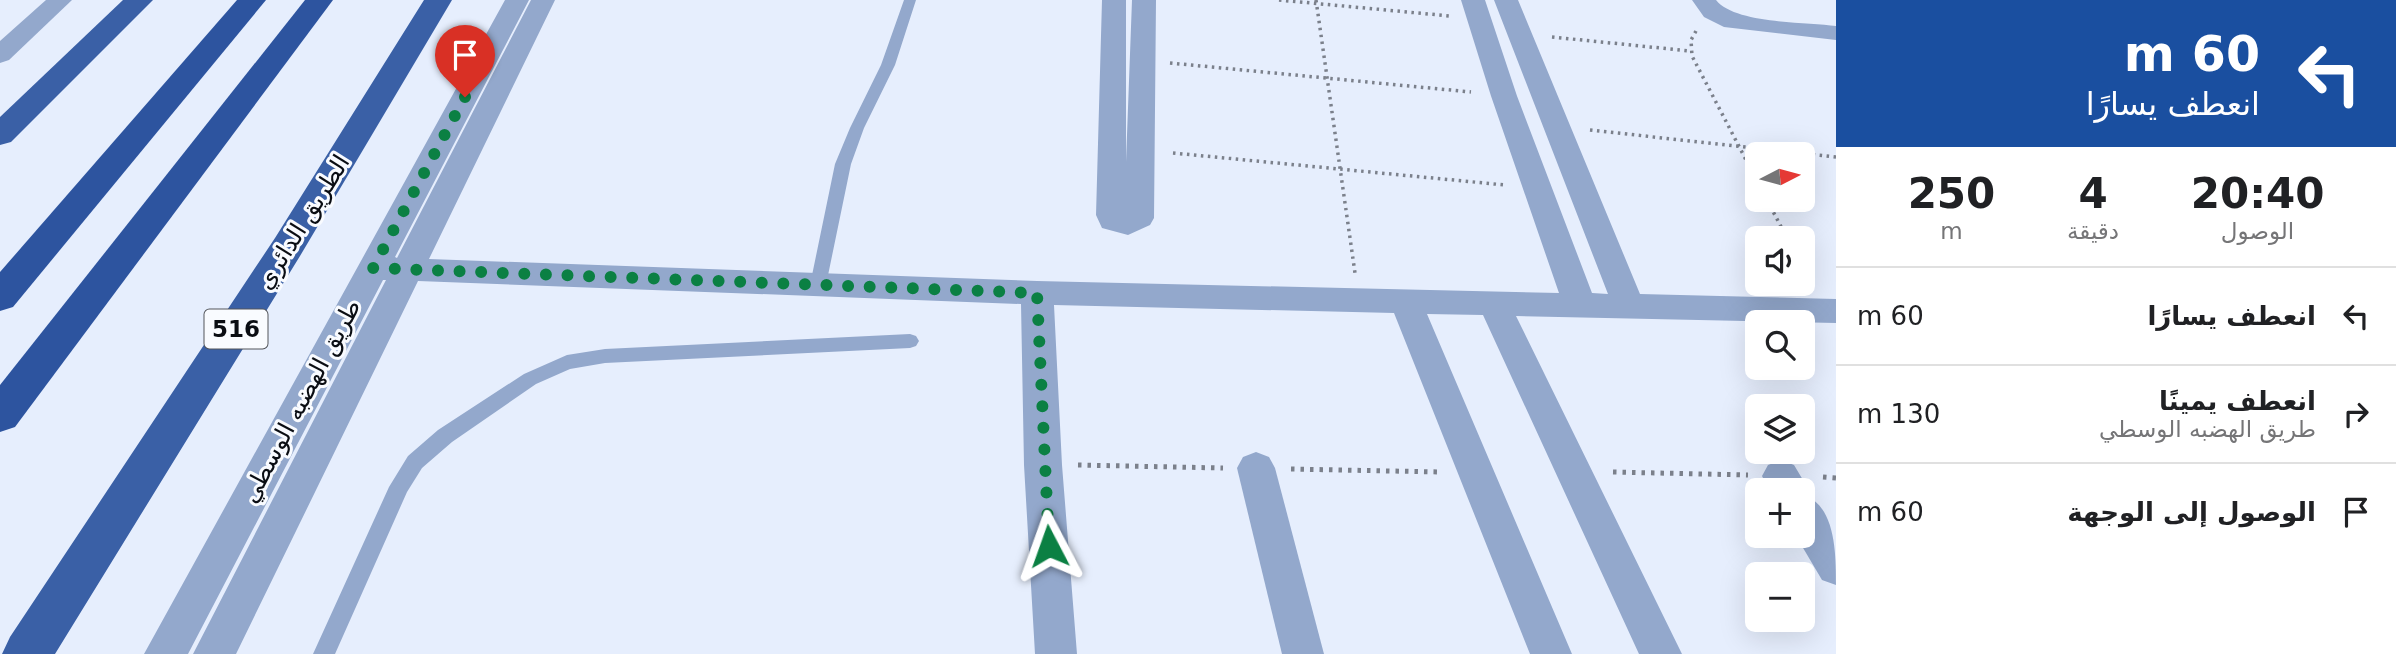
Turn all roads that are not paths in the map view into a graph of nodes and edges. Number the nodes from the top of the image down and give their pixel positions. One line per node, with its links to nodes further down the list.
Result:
1 (60, 0): 16 (street)
2 (139, 0): 19 (highway)
3 (252, 0): 24 (highway)
4 (319, 0): 31 (highway)
5 (438, 0): 35 (highway, الطريق الدائري / 516)
6 (517, 0): 20 (street, طريق الهضبه الوسطي)
7 (543, 0): 21 (street, طريق الهضبه الوسطي)
8 (910, 0): 22 (lane)
9 (1114, 0): 10 (street)
10 (1144, 0)
11 (1506, 0): 14 (street)
12 (1704, 0): 15 (street)
13 (1477, 15): 14 (street); 17 (street)
14 (1518, 32): 18 (street)
15 (1836, 33)
16 (0, 55)
17 (1516, 130): 18 (street); 27 (street)
18 (1558, 131): 28 (street)
19 (0, 135)
20 (373, 268): 21 (street); 36 (street, طريق الهضبه الوسطي)
21 (409, 269): 22 (street); 37 (street, طريق الهضبه الوسطي)
22 (818, 285): 23 (street)
23 (1037, 293): 25 (street); 39 (street)
24 (0, 297)
25 (1406, 302): 26 (street); 41 (street)
26 (1494, 304): 27 (street); 42 (street)
27 (1580, 306): 28 (street)
28 (1629, 307): 29 (street)
29 (1836, 311)
30 (910, 341): 38 (lane)
31 (0, 415)
32 (1256, 468): 40 (street)
33 (1815, 532): 34 (street)
34 (1836, 567)
35 (27, 654)
36 (165, 654)
37 (214, 654)
38 (324, 654)
39 (1056, 654)
40 (1303, 654)
41 (1551, 654)
42 (1661, 654)

